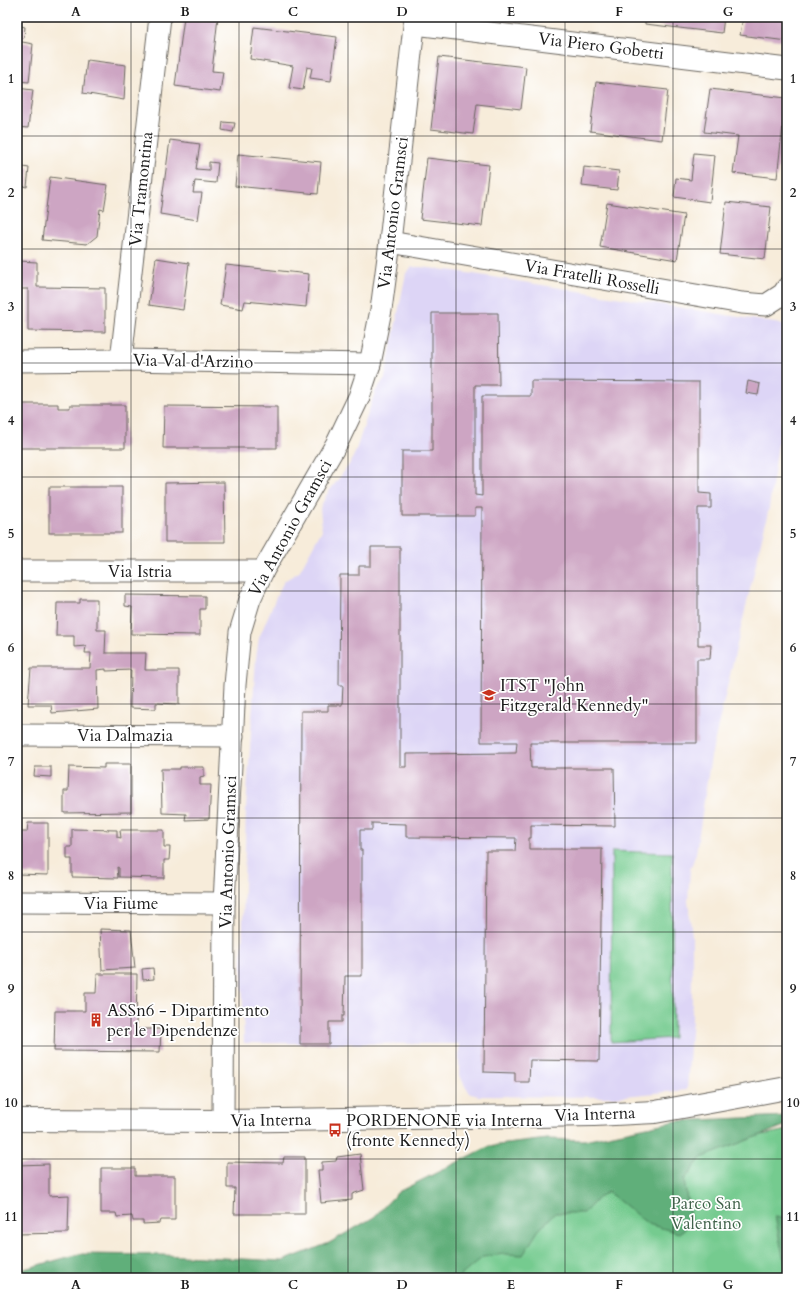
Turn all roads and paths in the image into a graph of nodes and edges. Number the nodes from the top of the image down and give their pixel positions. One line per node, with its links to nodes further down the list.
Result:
1 (160, 17): 6 (street, Via Tramontina)
2 (415, 20): 3 (street, Via Piero Gobetti); 4 (street, Via Antonio Gramsci)
3 (787, 69)
4 (390, 242): 5 (street, Via Fratelli Rosselli); 8 (street, Via Antonio Gramsci)
5 (787, 288)
6 (121, 360): 7 (street, Via Val d'Arzino); 8 (street, Via Val d'Arzino)
7 (17, 361)
8 (370, 364): 10 (street, Via Antonio Gramsci)
9 (17, 571): 10 (street, Via Istria)
10 (263, 571): 12 (street, Via Antonio Gramsci)
11 (17, 735): 12 (street, Via Dalmazia)
12 (233, 736): 14 (street, Via Antonio Gramsci)
13 (17, 902): 14 (street, Via Fiume)
14 (224, 903): 17 (street, Via Antonio Gramsci)
15 (787, 1088): 17 (street, Via Interna)
16 (17, 1120): 17 (street, Via Interna)
17 (223, 1121)

